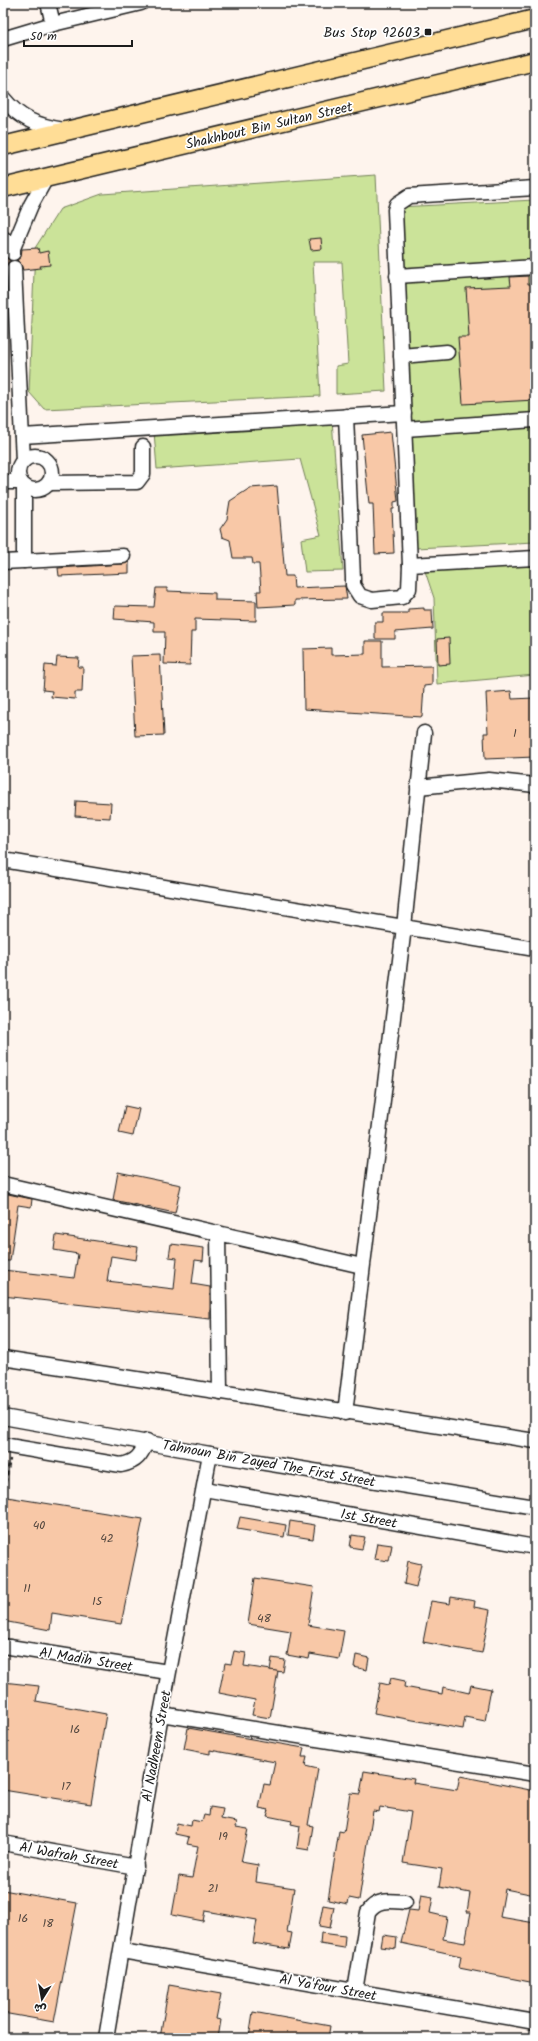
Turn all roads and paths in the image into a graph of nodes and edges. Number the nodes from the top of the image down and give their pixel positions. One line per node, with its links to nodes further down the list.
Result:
1 (48, 3): 4 (street)
2 (142, 3): 4 (street)
3 (535, 19): 8 (main road)
4 (53, 24): 5 (street)
5 (3, 39)
6 (535, 61): 10 (main road, Shakhbout Bin Sultan Street)
7 (3, 98): 8 (street)
8 (66, 131): 9 (main road)
9 (3, 146)
10 (46, 178): 11 (main road, Shakhbout Bin Sultan Street); 13 (street)
11 (3, 188)
12 (535, 188): 16 (street)
13 (10, 246)
14 (535, 267): 16 (street)
15 (14, 268): 23 (street)
16 (397, 276): 18 (street)
17 (446, 352): 18 (street)
18 (401, 356): 19 (street)
19 (404, 413): 20 (street); 22 (street)
20 (346, 416): 23 (street); 33 (street)
21 (535, 420): 22 (street)
22 (405, 429): 33 (street)
23 (22, 436): 25 (street)
24 (143, 447): 27 (street)
25 (23, 461): 27 (street); 28 (street)
26 (3, 482): 28 (street)
27 (49, 483): 28 (street)
28 (22, 484): 31 (street)
29 (123, 556): 31 (street)
30 (535, 558): 33 (street)
31 (24, 561): 32 (street)
32 (3, 562)
33 (410, 564)
34 (424, 733): 36 (street)
35 (535, 785): 36 (street)
36 (418, 787): 38 (street)
37 (3, 860): 38 (street)
38 (404, 927): 39 (street); 42 (street)
39 (535, 949)
40 (3, 1184): 41 (street)
41 (218, 1233): 42 (street); 44 (street)
42 (362, 1266): 45 (street)
43 (3, 1358): 44 (street)
44 (220, 1392): 45 (street)
45 (345, 1413): 48 (street)
46 (3, 1417): 47 (street, Tahnoun Bin Zayed The First Street)
47 (147, 1441): 49 (street); 50 (street, Tahnoun Bin Zayed The First Street)
48 (535, 1441)
49 (8, 1446): 52 (path)
50 (210, 1454): 51 (street, Al Nadheem Street); 53 (street, Tahnoun Bin Zayed The First Street)
51 (204, 1489): 54 (street, 1st Street); 56 (street, Al Nadheem Street)
52 (3, 1496)
53 (535, 1507)
54 (535, 1547)
55 (3, 1646): 56 (street, Al Madih Street)
56 (168, 1672): 57 (street, Al Nadheem Street)
57 (161, 1714): 58 (street); 60 (street, Al Nadheem Street)
58 (535, 1774)
59 (3, 1843): 60 (street, Al Wafrah Street)
60 (136, 1867): 62 (street, Al Nadheem Street)
61 (405, 1902): 63 (street)
62 (122, 1951): 63 (street, Al Ya'four Street); 65 (street, Al Nadheem Street)
63 (355, 1991): 64 (street, Al Ya'four Street)
64 (535, 2022)
65 (106, 2038)

